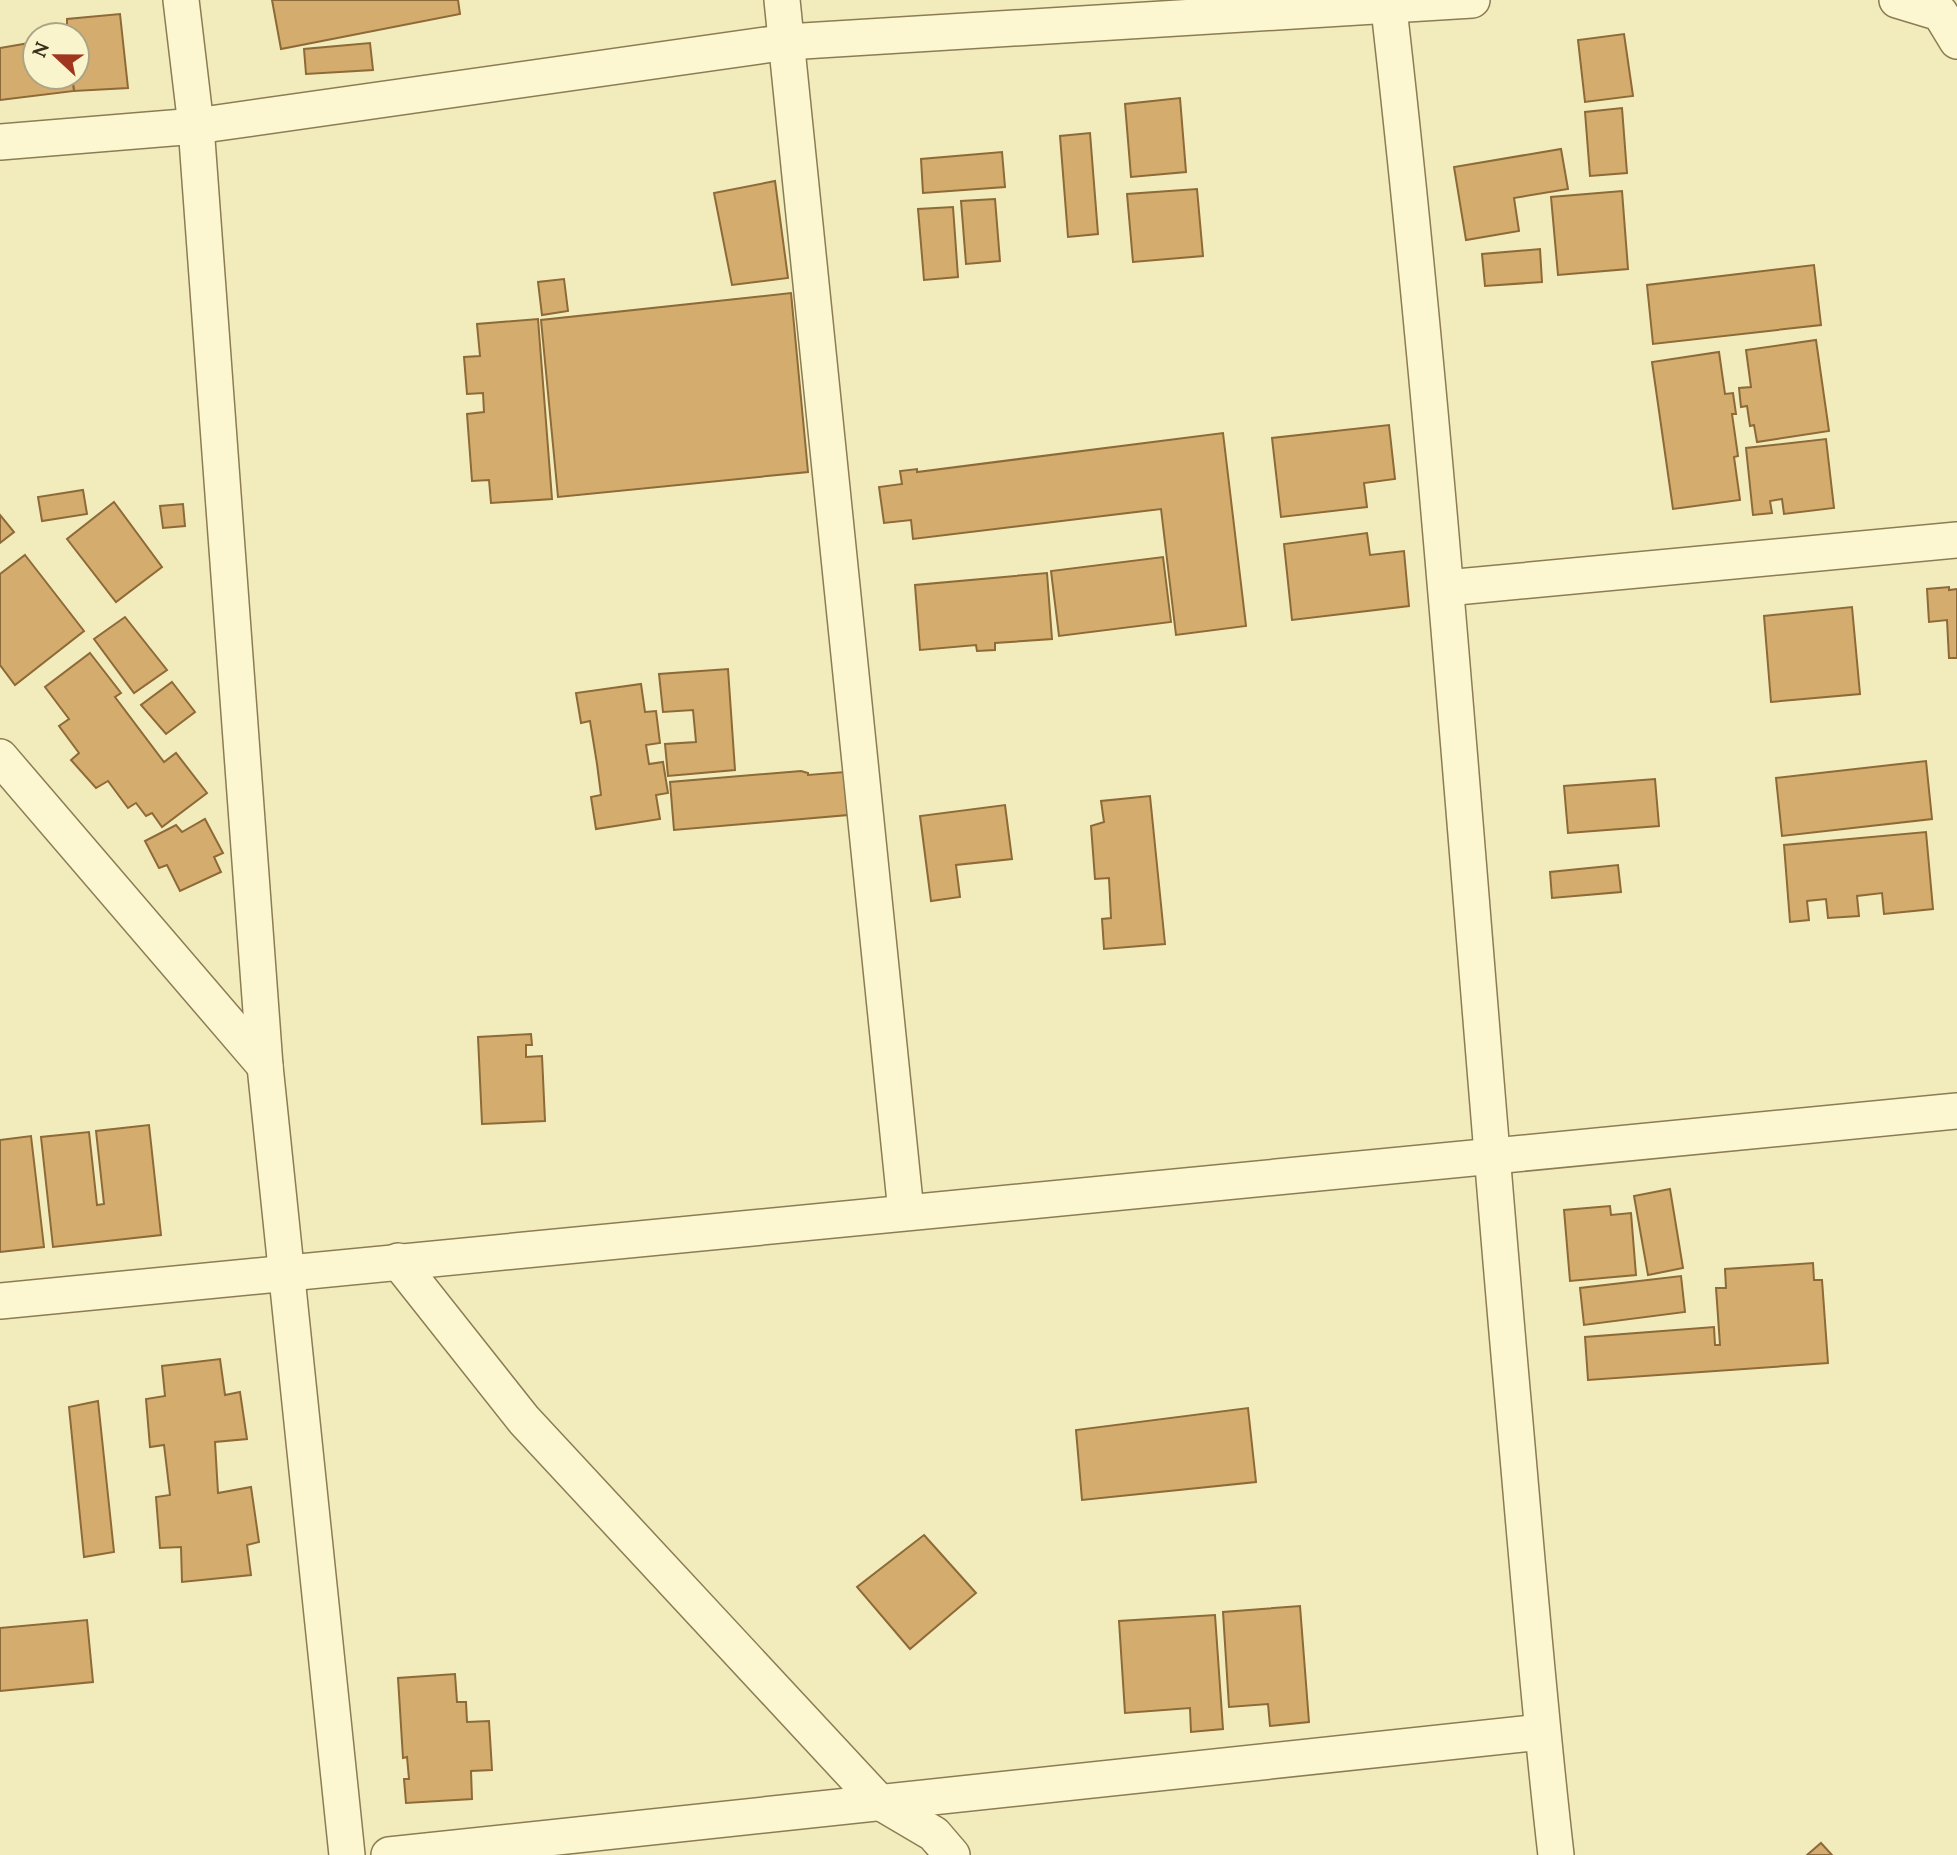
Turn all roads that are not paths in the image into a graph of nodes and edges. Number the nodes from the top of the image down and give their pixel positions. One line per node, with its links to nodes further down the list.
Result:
1 (181, 0): 8 (street)
2 (782, 0): 7 (street)
3 (1472, 0): 5 (street)
4 (1897, 0): 6 (street)
5 (1388, 2): 7 (street); 11 (street)
6 (1957, 41)
7 (787, 42): 8 (street); 16 (street)
8 (196, 126): 9 (street); 13 (street)
9 (0, 142)
10 (1957, 540): 11 (street)
11 (1446, 588): 15 (street)
12 (0, 757): 13 (street)
13 (265, 1066): 18 (street)
14 (1957, 1111): 15 (street)
15 (1492, 1156): 16 (street); 20 (street)
16 (906, 1212): 17 (street)
17 (398, 1261): 18 (street); 21 (street)
18 (285, 1274): 19 (street); 23 (street)
19 (0, 1301)
20 (1542, 1732): 21 (street); 25 (street)
21 (878, 1801): 22 (street); 24 (street)
22 (941, 1848)
23 (347, 1855)
24 (389, 1855)
25 (1556, 1855)

